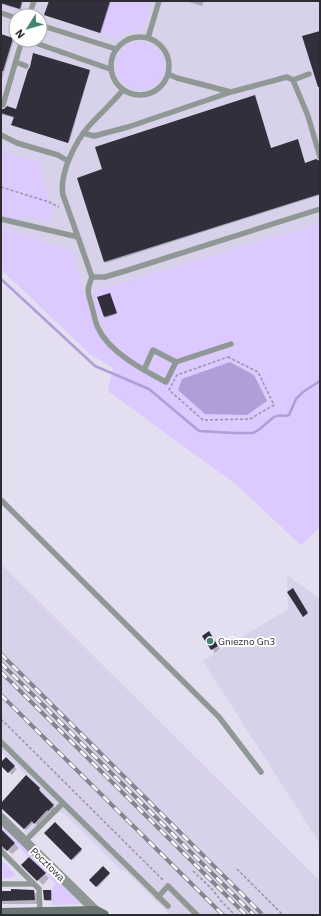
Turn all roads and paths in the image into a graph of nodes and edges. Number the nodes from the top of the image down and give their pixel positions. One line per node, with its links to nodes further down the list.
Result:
1 (159, 1): 3 (lane)
2 (48, 28): 6 (lane)
3 (148, 38): 6 (lane); 10 (lane)
4 (48, 47): 9 (lane)
5 (20, 48): 7 (lane)
6 (116, 49): 9 (lane)
7 (16, 62): 8 (lane); 15 (lane)
8 (26, 66)
9 (110, 69): 13 (lane)
10 (168, 74): 13 (lane); 14 (lane)
11 (309, 74): 12 (lane)
12 (293, 80): 14 (lane); 18 (lane)
13 (123, 90): 16 (lane)
14 (231, 92): 16 (lane)
15 (2, 105)
16 (83, 133): 19 (lane)
17 (1, 135): 19 (lane)
18 (320, 156)
19 (68, 161): 22 (lane)
20 (1, 187): 22 (path)
21 (320, 209): 25 (lane)
22 (68, 212): 24 (lane)
23 (1, 218): 24 (lane)
24 (78, 237): 25 (lane)
25 (92, 277): 28 (lane)
26 (231, 344): 27 (lane)
27 (176, 362): 28 (lane); 28 (lane)
28 (144, 370)
29 (169, 390): 29 (path)
30 (1, 500): 33 (lane)
31 (1, 719): 42 (path)
32 (1, 742): 34 (lane)
33 (261, 772)
34 (63, 803): 36 (lane); 43 (lane)
35 (1, 818): 36 (street, Pocztowa)
36 (25, 841): 47 (street, Pocztowa)
37 (1, 851): 41 (lane)
38 (236, 869): 50 (path)
39 (193, 871): 49 (path)
40 (1, 884): 41 (lane)
41 (34, 884): 46 (lane)
42 (168, 886): 43 (lane); 48 (lane)
43 (158, 897): 44 (lane)
44 (168, 906)
45 (1, 913): 46 (street, Pocztowa)
46 (40, 913): 47 (street, Pocztowa)
47 (100, 913)
48 (197, 915)
49 (235, 915)
50 (283, 915)

